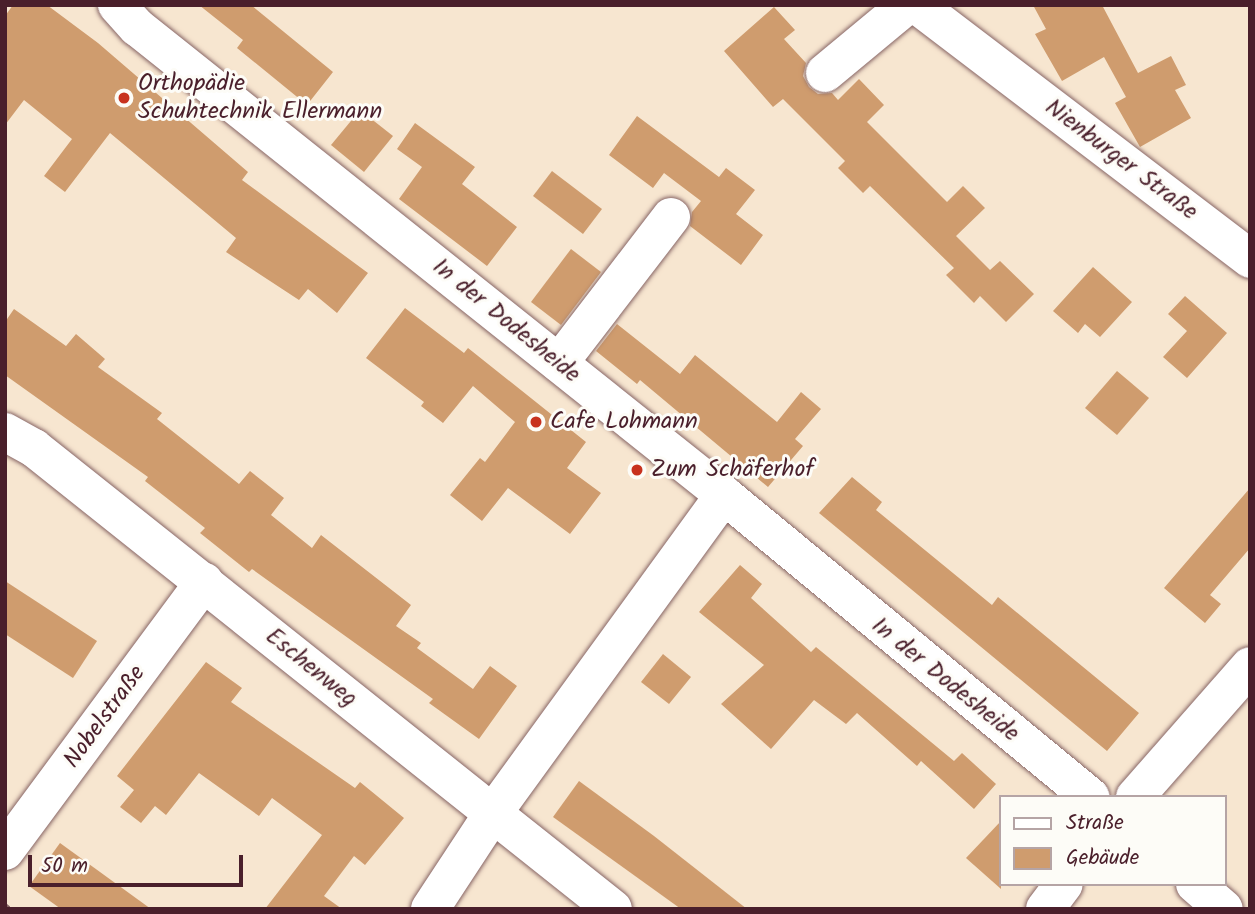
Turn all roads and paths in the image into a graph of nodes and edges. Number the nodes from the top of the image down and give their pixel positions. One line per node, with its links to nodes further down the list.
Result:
1 (117, 5): 7 (street, In der Dodesheide)
2 (907, 5): 4 (street)
3 (917, 5): 6 (street, Nienburger Straße)
4 (825, 73)
5 (671, 218): 7 (street)
6 (1250, 259)
7 (559, 363): 9 (street, In der Dodesheide)
8 (5, 432): 10 (street, Eschenweg)
9 (724, 495): 12 (street, In der Dodesheide); 14 (street)
10 (204, 582): 14 (street, Eschenweg); 15 (street, Nobelstraße)
11 (1250, 666): 13 (street)
12 (1088, 795)
13 (1137, 795)
14 (493, 813): 20 (street); 21 (street, Eschenweg)
15 (5, 851)
16 (1062, 886): 22 (street)
17 (1197, 886): 23 (street)
18 (5, 905): 19 (path)
19 (10, 909)
20 (430, 909)
21 (613, 909)
22 (1045, 909)
23 (1224, 909)

